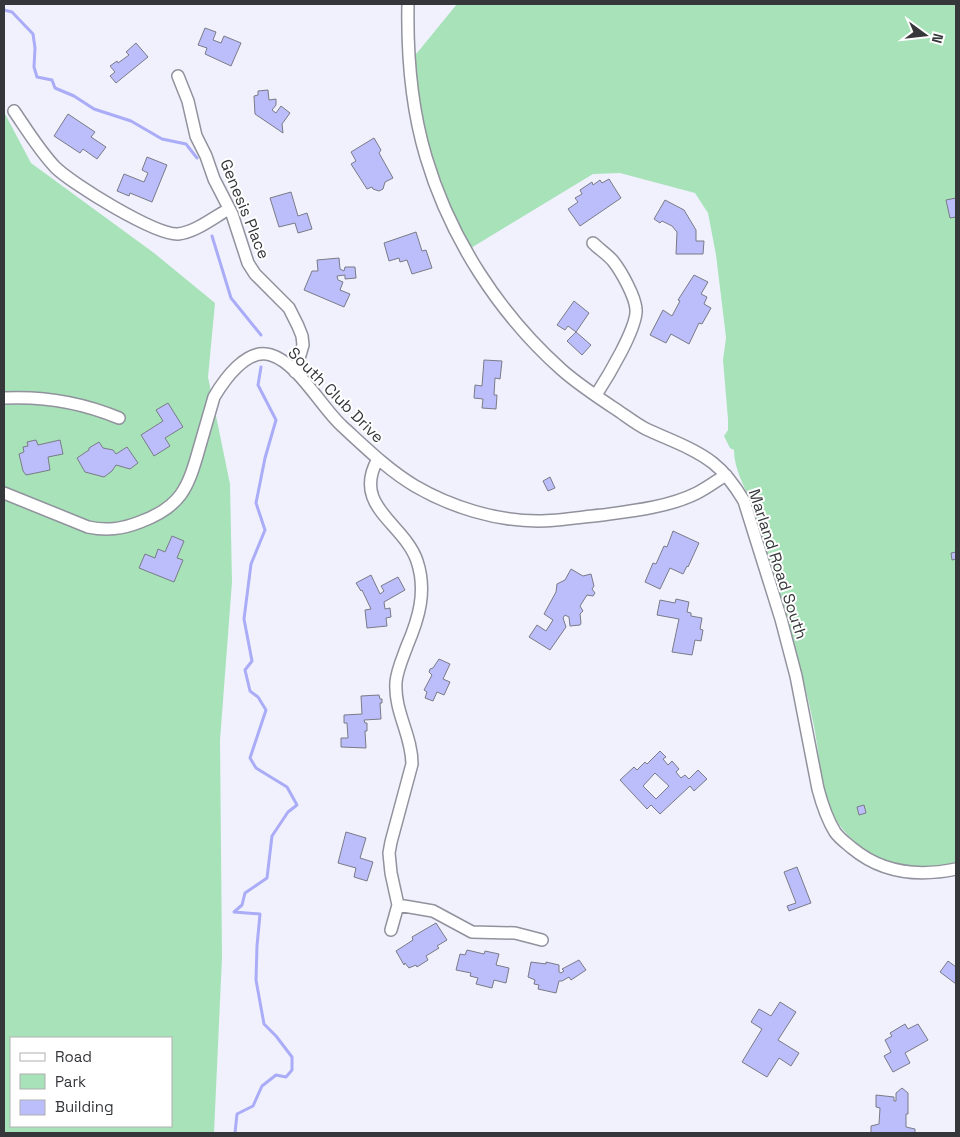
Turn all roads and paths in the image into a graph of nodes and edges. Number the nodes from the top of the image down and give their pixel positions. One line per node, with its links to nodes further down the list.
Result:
1 (408, 4): 7 (street, Marland Road South)
2 (178, 76): 4 (street, Genesis Place)
3 (14, 111): 4 (street)
4 (229, 208): 6 (street, Genesis Place)
5 (593, 243): 7 (street)
6 (295, 372): 10 (street, South Club Drive); 12 (street, South Club Drive)
7 (596, 395): 11 (street, Marland Road South)
8 (4, 398): 9 (street)
9 (119, 418)
10 (378, 459): 11 (street, South Club Drive); 14 (street)
11 (726, 475): 13 (street, Marland Road South)
12 (4, 493)
13 (956, 869)
14 (398, 905): 15 (street); 16 (street)
15 (391, 930)
16 (542, 940)

